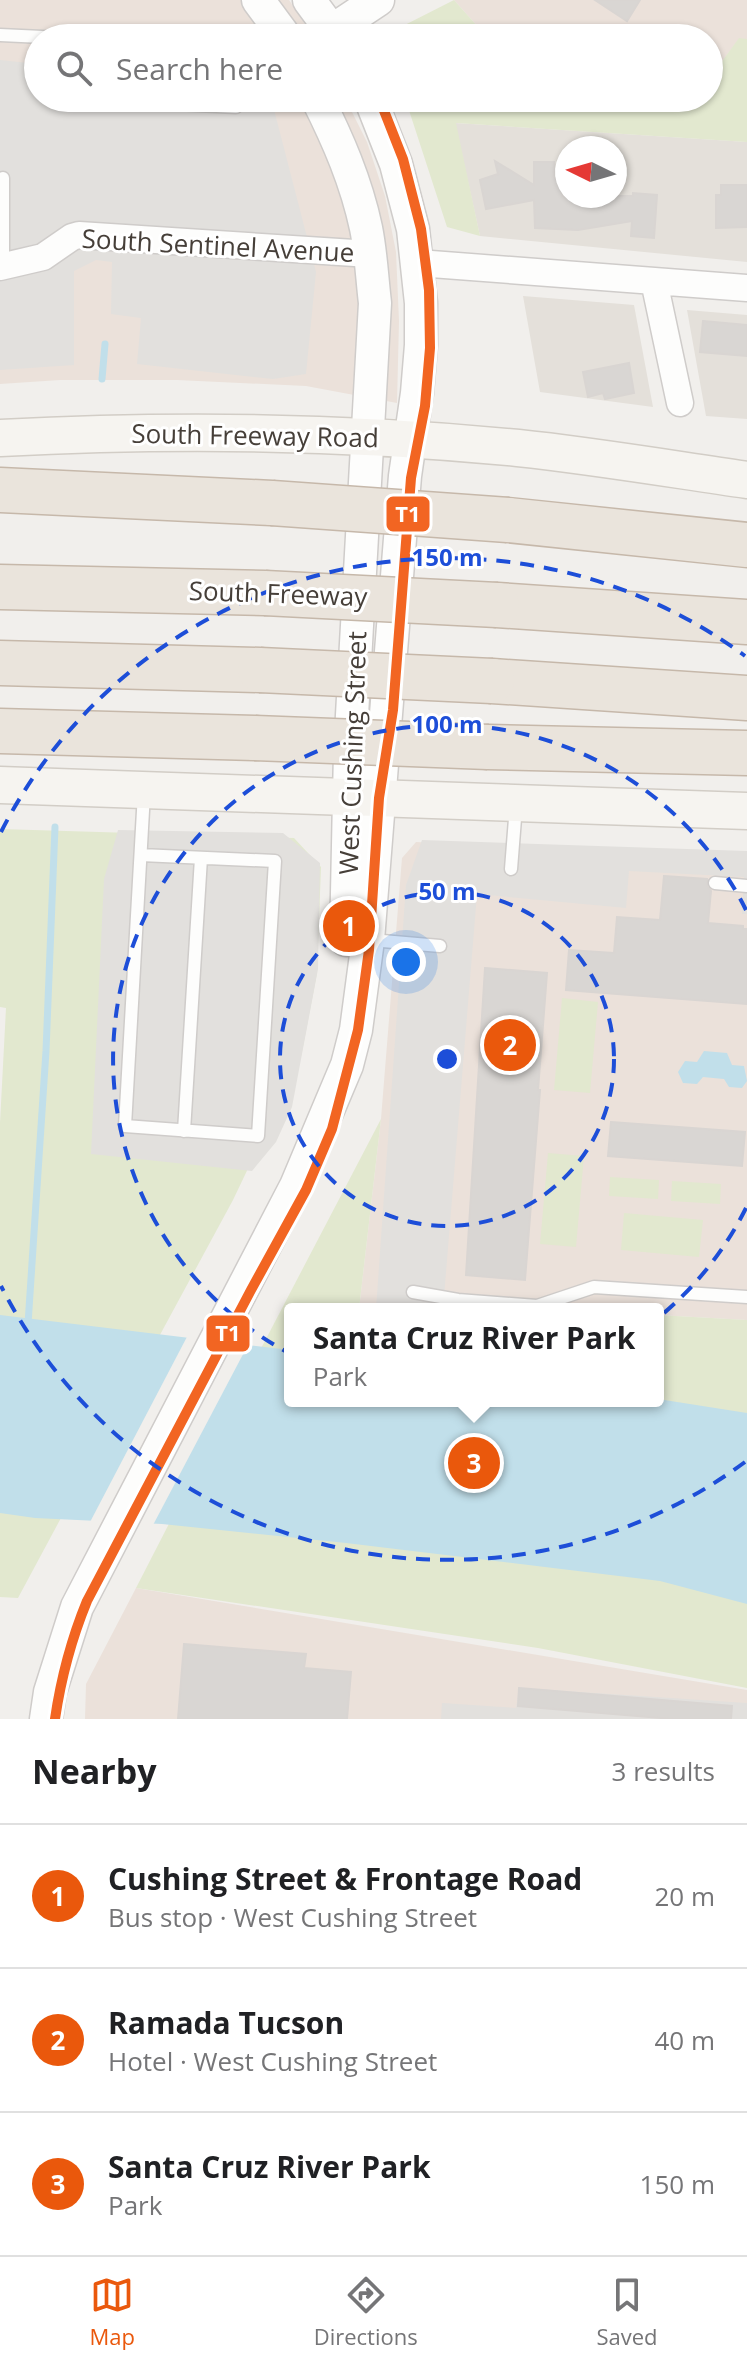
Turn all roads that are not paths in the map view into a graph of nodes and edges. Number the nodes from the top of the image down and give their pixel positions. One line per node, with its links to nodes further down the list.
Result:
1 (258, 0): 4 (street)
2 (309, 0): 5 (street)
3 (378, 0): 6 (street)
4 (276, 24)
5 (323, 24)
6 (346, 24)
7 (0, 35): 8 (lane)
8 (24, 36)
9 (323, 112): 12 (street, West Cushing Street)
10 (375, 112): 13 (street, West Cushing Street)
11 (3, 178): 14 (lane)
12 (370, 254): 14 (street, South Sentinel Avenue); 18 (street, West Cushing Street)
13 (418, 263): 15 (street); 20 (street, West Cushing Street)
14 (2, 267)
15 (654, 281): 16 (street); 17 (street)
16 (747, 288)
17 (680, 403)
18 (369, 437): 19 (main road, South Freeway Road); 20 (main road, South Freeway Road); 32 (street, West Cushing Street)
19 (0, 438)
20 (410, 440): 21 (main road, South Freeway Road); 32 (street, West Cushing Street)
21 (747, 480)
22 (0, 490): 23 (highway, bridge)
23 (747, 545)
24 (0, 587): 25 (highway, South Freeway, bridge)
25 (747, 622)
26 (0, 663): 27 (highway, bridge)
27 (747, 698)
28 (0, 731): 29 (highway, bridge)
29 (747, 753)
30 (0, 785): 31 (main road)
31 (144, 790): 32 (main road); 35 (lane)
32 (364, 798): 33 (main road); 40 (street, West Cushing Street); 42 (street, West Cushing Street)
33 (516, 802): 34 (main road); 37 (lane)
34 (747, 811)
35 (141, 855): 36 (lane); 43 (lane)
36 (201, 858): 43 (lane); 43 (lane)
37 (511, 869)
38 (715, 883): 39 (lane)
39 (747, 886)
40 (368, 940): 41 (lane); 42 (street, West Cushing Street)
41 (440, 946)
42 (322, 1128): 48 (street, West Cushing Street)
43 (184, 1131)
44 (413, 1292): 46 (lane)
45 (747, 1297): 47 (lane)
46 (498, 1303)
47 (546, 1303)
48 (46, 1719)

